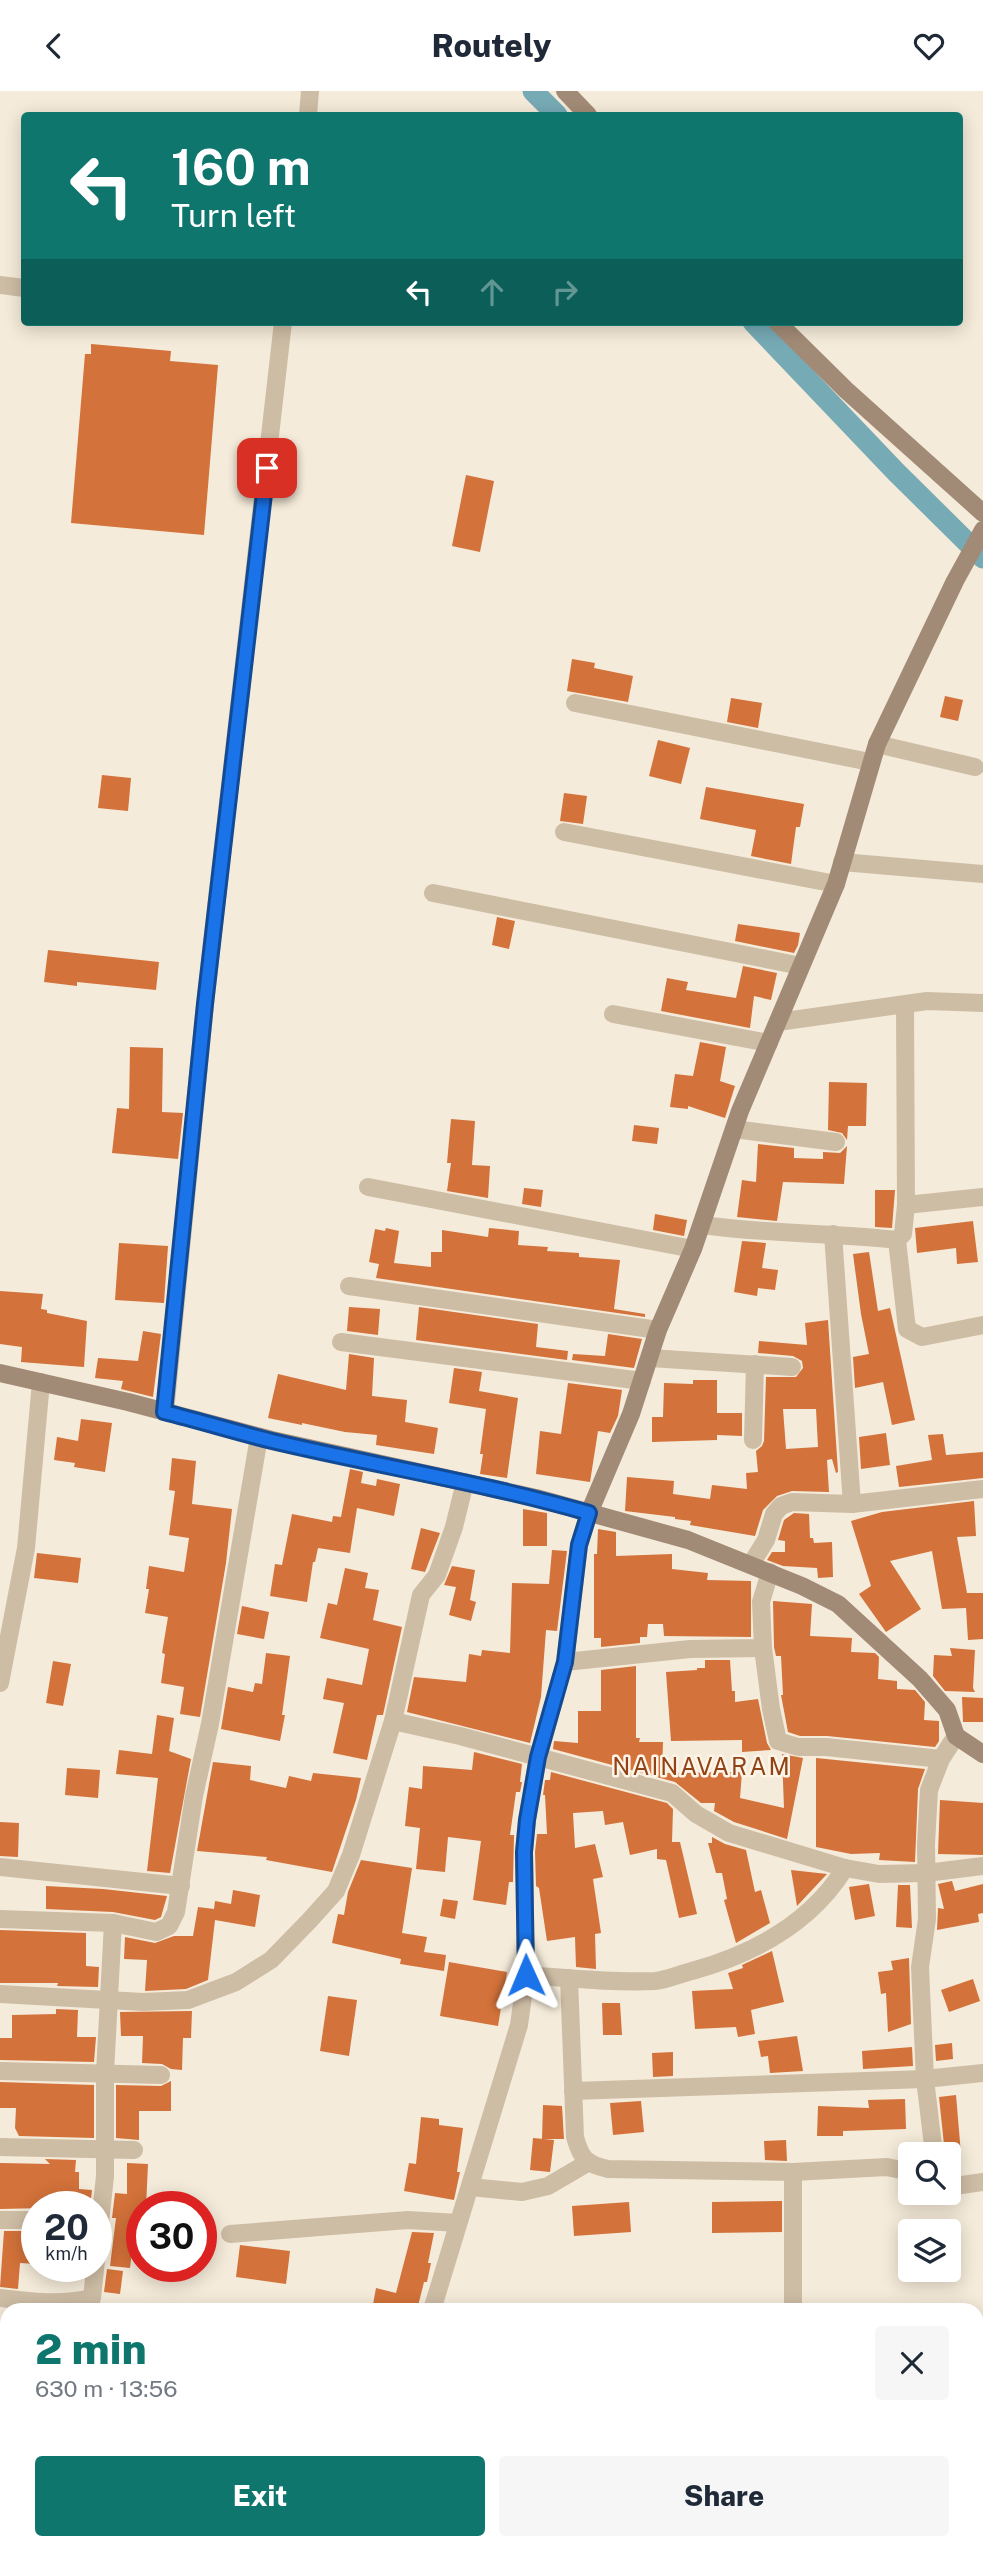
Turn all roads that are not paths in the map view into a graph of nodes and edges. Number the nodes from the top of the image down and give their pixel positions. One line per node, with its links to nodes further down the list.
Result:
1 (310, 91): 3 (street)
2 (565, 91): 4 (street)
3 (307, 112)
4 (585, 112)
5 (0, 285): 6 (street)
6 (21, 288)
7 (283, 326): 45 (street)
8 (781, 326): 9 (street)
9 (983, 513)
10 (982, 532): 12 (street)
11 (575, 703): 13 (street)
12 (877, 744): 13 (street); 14 (street)
13 (870, 762): 16 (street)
14 (975, 768)
15 (564, 832): 18 (street)
16 (842, 862): 17 (street); 18 (street)
17 (983, 874)
18 (836, 884): 20 (street)
19 (433, 894): 20 (street)
20 (801, 966): 24 (street)
21 (983, 1003): 22 (street)
22 (905, 1005): 24 (street); 30 (street)
23 (613, 1014): 25 (street)
24 (778, 1022): 25 (street)
25 (769, 1043): 26 (street)
26 (734, 1129): 27 (street); 31 (street)
27 (836, 1142)
28 (368, 1187): 34 (street)
29 (983, 1197): 30 (street)
30 (906, 1205): 33 (street)
31 (702, 1225): 32 (street); 34 (street)
32 (833, 1234): 33 (street); 50 (street)
33 (897, 1240): 36 (street)
34 (693, 1249): 37 (street)
35 (349, 1286): 37 (street)
36 (983, 1325)
37 (658, 1330): 39 (street)
38 (341, 1342): 43 (street)
39 (650, 1358): 40 (street); 43 (street)
40 (755, 1364): 41 (street); 47 (street)
41 (792, 1367)
42 (0, 1373): 44 (street)
43 (642, 1381): 51 (street)
44 (41, 1382): 45 (street); 54 (street)
45 (164, 1412): 46 (street)
46 (259, 1437): 48 (street); 67 (street)
47 (753, 1440)
48 (465, 1482): 51 (street); 58 (street)
49 (983, 1489): 50 (street)
50 (852, 1504): 52 (street)
51 (589, 1513): 52 (street); 56 (street)
52 (751, 1565): 53 (street)
53 (770, 1572): 55 (street); 59 (street)
54 (4, 1646): 57 (street)
55 (763, 1648): 56 (street); 62 (street)
56 (565, 1662): 61 (street)
57 (0, 1683)
58 (393, 1721): 61 (street); 73 (street)
59 (956, 1736): 60 (street); 62 (street)
60 (983, 1753)
61 (538, 1757): 65 (street); 70 (street)
62 (941, 1759): 66 (street)
63 (983, 1866): 66 (street)
64 (0, 1867): 67 (street)
65 (845, 1868): 66 (street); 71 (street)
66 (926, 1873): 78 (street)
67 (181, 1886): 69 (street)
68 (0, 1919): 69 (street)
69 (113, 1923): 73 (street)
70 (526, 1975): 71 (street); 89 (street)
71 (569, 1978): 79 (street)
72 (0, 1994): 73 (street)
73 (111, 2000): 75 (street)
74 (0, 2071): 75 (street)
75 (105, 2073): 77 (street); 82 (street)
76 (983, 2073): 78 (street)
77 (161, 2075)
78 (925, 2080): 79 (street); 80 (street)
79 (573, 2091): 84 (street)
80 (933, 2142)
81 (0, 2147): 82 (street)
82 (105, 2149): 83 (street); 90 (street)
83 (134, 2150)
84 (589, 2162): 86 (street); 89 (street)
85 (898, 2169): 86 (street)
86 (793, 2172): 98 (street)
87 (983, 2182): 88 (street)
88 (961, 2185)
89 (470, 2187): 93 (street)
90 (101, 2191)
91 (0, 2220): 92 (street)
92 (21, 2220)
93 (458, 2223): 94 (street); 97 (street)
94 (230, 2234)
95 (93, 2282): 96 (street)
96 (0, 2298)
97 (434, 2303)
98 (793, 2303)

